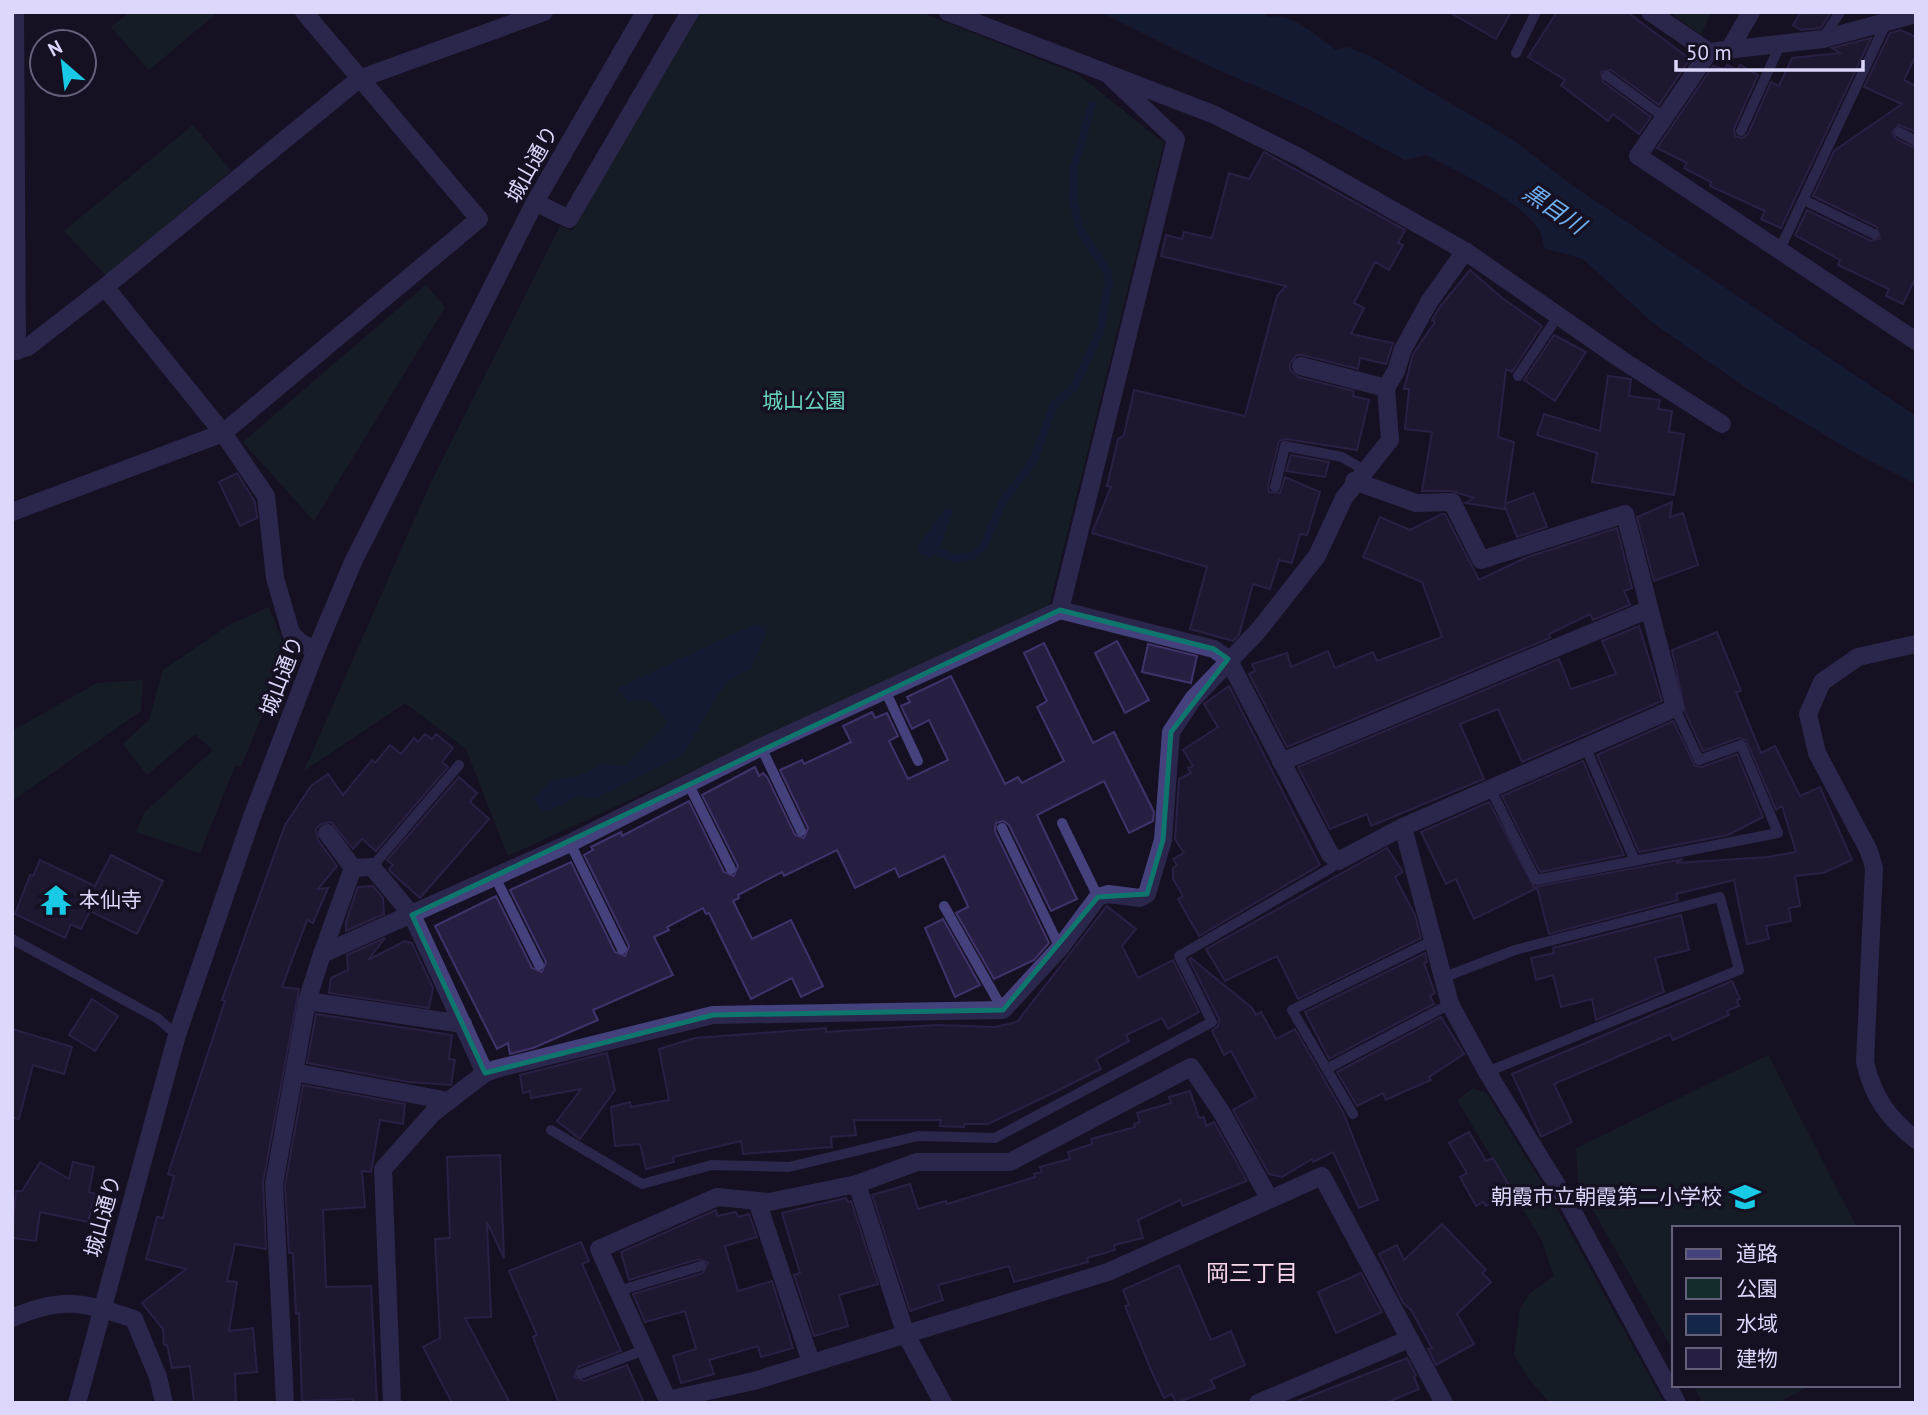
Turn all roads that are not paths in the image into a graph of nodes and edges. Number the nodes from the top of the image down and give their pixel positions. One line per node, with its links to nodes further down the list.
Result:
1 (15, 12): 33 (street)
2 (303, 12): 20 (street)
3 (544, 12): 20 (street)
4 (645, 12): 26 (street, 城山通り)
5 (690, 12): 26 (street)
6 (948, 12): 19 (street)
7 (1536, 12): 16 (lane)
8 (1650, 12): 17 (street)
9 (1751, 12): 15 (street)
10 (1840, 12): 13 (lane)
11 (1916, 13): 12 (street)
12 (1888, 21): 13 (street); 25 (lane)
13 (1822, 39): 14 (street)
14 (1780, 45): 15 (street); 22 (lane)
15 (1729, 50): 17 (street)
16 (1516, 52)
17 (1709, 52): 21 (street)
18 (1606, 76): 21 (lane)
19 (1111, 77): 28 (street); 42 (street)
20 (359, 79): 30 (street); 38 (street)
21 (1665, 118): 29 (street)
22 (1741, 131)
23 (1899, 132): 24 (lane)
24 (1916, 141)
25 (1804, 200): 27 (lane); 29 (lane)
26 (535, 202): 45 (street, 城山通り)
27 (1874, 234)
28 (1465, 251): 31 (street); 36 (street)
29 (1779, 251): 32 (street)
30 (105, 287): 33 (street); 38 (street)
31 (1559, 316): 35 (lane); 37 (street)
32 (1916, 341)
33 (14, 351)
34 (1301, 366): 36 (street)
35 (1518, 376)
36 (1386, 388): 39 (street)
37 (1722, 424)
38 (223, 433): 41 (street); 45 (street)
39 (1359, 476): 40 (lane); 43 (street); 46 (street)
40 (1275, 487)
41 (12, 512)
42 (1060, 610): 46 (street); 47 (street)
43 (1647, 610): 48 (street); 52 (street)
44 (1916, 643): 90 (street)
45 (316, 650): 82 (street, 城山通り)
46 (1228, 659): 52 (street); 68 (street)
47 (885, 690): 50 (street); 51 (lane)
48 (1675, 708): 49 (street); 63 (lane)
49 (1585, 746): 55 (street); 63 (lane)
50 (761, 747): 54 (street); 59 (lane)
51 (918, 761)
52 (1281, 762): 62 (street)
53 (459, 765): 64 (lane)
54 (688, 783): 61 (street); 66 (lane)
55 (1490, 788): 57 (street); 63 (lane)
56 (1062, 823): 68 (lane)
57 (1403, 827): 62 (street); 72 (street)
58 (1002, 828): 74 (lane)
59 (801, 831)
60 (327, 833): 65 (street)
61 (570, 844): 67 (street); 73 (lane)
62 (1338, 861): 89 (lane)
63 (1635, 861)
64 (372, 867): 65 (street); 70 (street)
65 (352, 868): 75 (street)
66 (731, 869)
67 (494, 875): 70 (street); 76 (lane)
68 (1098, 897): 74 (street)
69 (944, 906): 80 (lane)
70 (412, 915): 75 (street); 81 (street)
71 (12, 939): 82 (lane)
72 (1434, 940): 77 (street); 83 (lane)
73 (622, 948)
74 (1060, 948): 80 (street)
75 (322, 954): 78 (street)
76 (539, 965)
77 (1442, 978): 79 (street); 85 (lane)
78 (307, 1001): 81 (street); 84 (street)
79 (1450, 1004): 83 (lane); 85 (street)
80 (1003, 1010): 86 (street)
81 (463, 1024): 86 (street)
82 (177, 1035): 96 (street, 城山通り)
83 (1328, 1068): 88 (lane)
84 (294, 1072): 87 (street); 106 (street)
85 (1487, 1072): 111 (street)
86 (485, 1073): 87 (street)
87 (449, 1101): 107 (street)
88 (1353, 1114)
89 (551, 1130)
90 (1916, 1140)
91 (856, 1184): 92 (street); 93 (street); 98 (street)
92 (1269, 1198): 98 (street); 99 (street)
93 (757, 1201): 95 (street); 101 (street)
94 (701, 1266): 95 (lane)
95 (618, 1292): 100 (street)
96 (102, 1307): 97 (street); 104 (street, 城山通り); 105 (street)
97 (12, 1318)
98 (906, 1335): 101 (street); 108 (street)
99 (1409, 1339): 109 (street); 110 (street)
100 (643, 1350): 102 (lane); 103 (street)
101 (811, 1363): 103 (street)
102 (581, 1374)
103 (668, 1401)
104 (77, 1403)
105 (164, 1403)
106 (285, 1403)
107 (392, 1403)
108 (943, 1403)
109 (1258, 1403)
110 (1444, 1403)
111 (1677, 1403)

